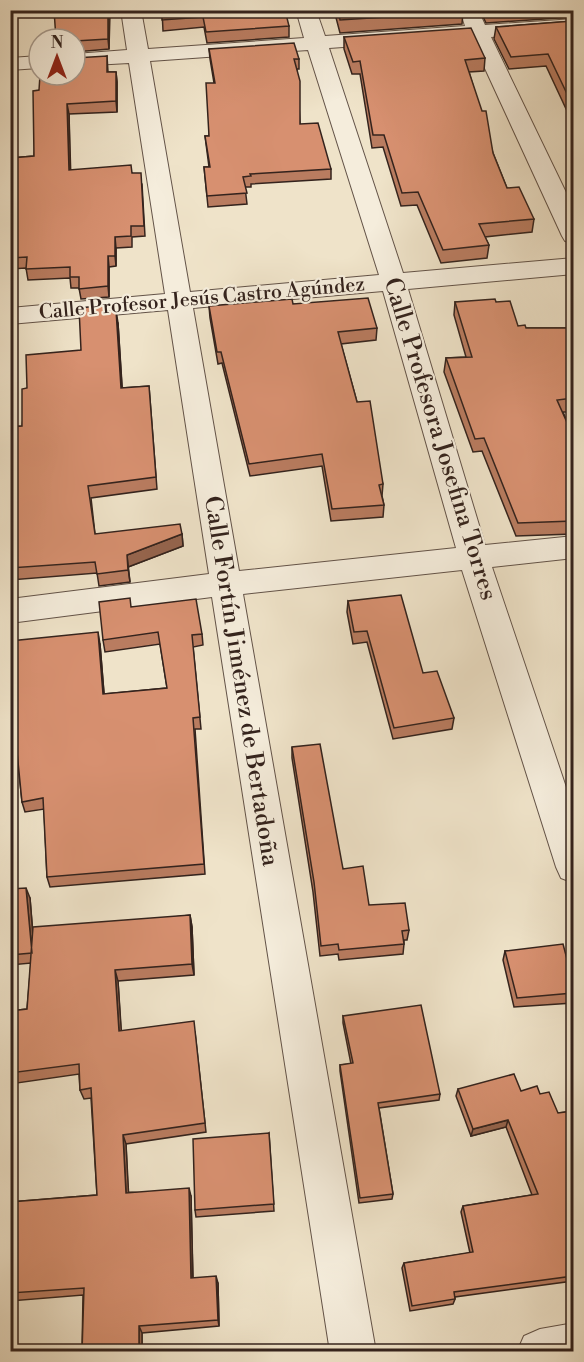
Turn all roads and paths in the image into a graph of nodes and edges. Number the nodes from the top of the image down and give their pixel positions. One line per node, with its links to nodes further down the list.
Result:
1 (130, 10): 7 (street, Calle Fortín Jiménez de Bertadoña)
2 (306, 10): 6 (street, Calle Profesora Josefina Torres)
3 (468, 10): 5 (street)
4 (573, 25): 5 (street)
5 (478, 31): 6 (street); 11 (street)
6 (316, 43): 7 (street); 13 (street, Calle Profesora Josefina Torres)
7 (138, 56): 8 (street); 14 (street, Calle Fortín Jiménez de Bertadoña)
8 (87, 59)
9 (27, 63): 10 (street)
10 (10, 64)
11 (573, 236)
12 (573, 266): 13 (street, Calle Profesor Jesús Castro Agúndez)
13 (394, 284): 14 (street, Calle Profesor Jesús Castro Agúndez); 17 (street, Calle Profesora Josefina Torres)
14 (177, 300): 15 (street, Calle Profesor Jesús Castro Agúndez); 18 (street, Calle Fortín Jiménez de Bertadoña)
15 (10, 316)
16 (573, 547): 17 (street)
17 (474, 559): 18 (street); 20 (street, Calle Profesora Josefina Torres)
18 (225, 584): 19 (street); 22 (street, Calle Fortín Jiménez de Bertadoña)
19 (10, 611)
20 (573, 867)
21 (573, 1346): 23 (street)
22 (353, 1352)
23 (540, 1352)

